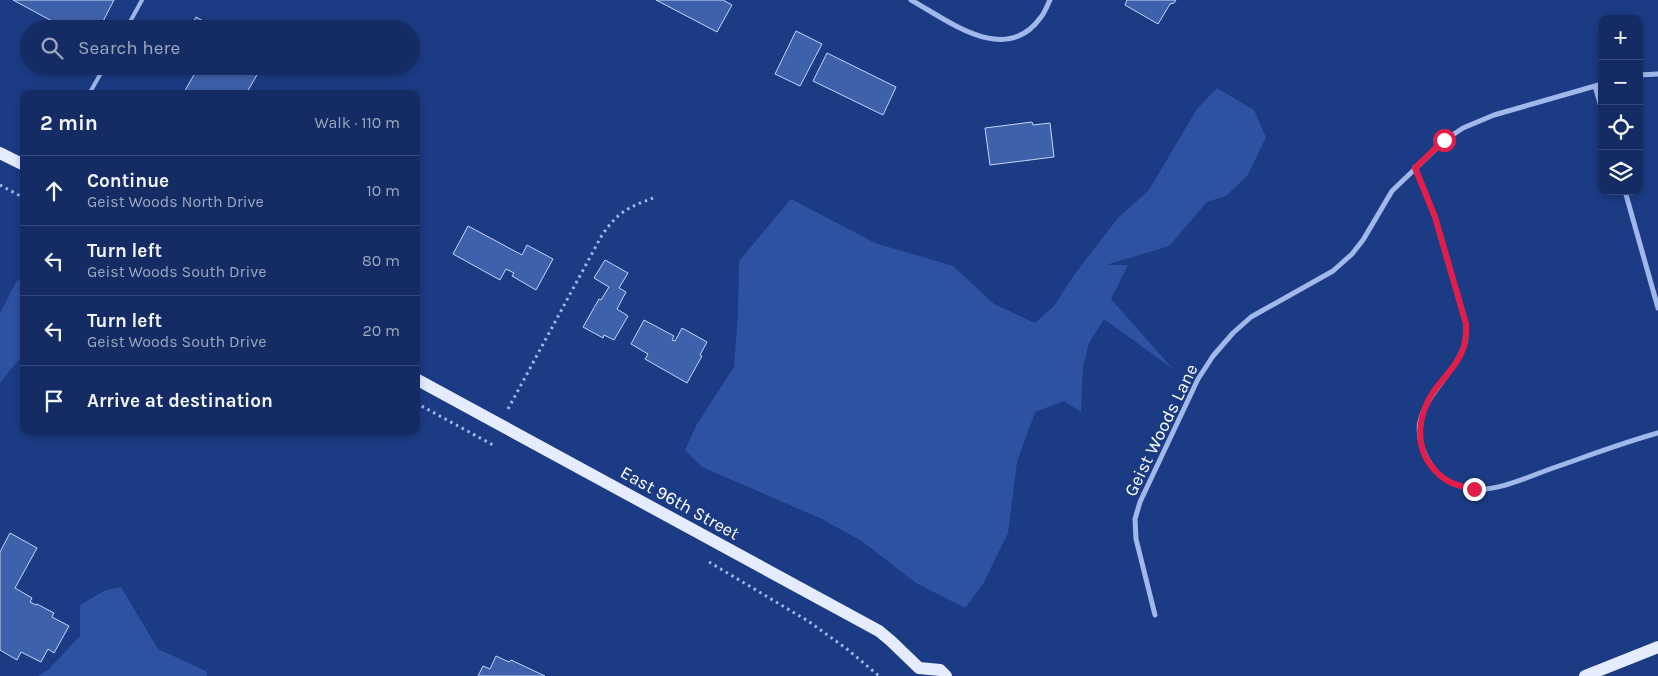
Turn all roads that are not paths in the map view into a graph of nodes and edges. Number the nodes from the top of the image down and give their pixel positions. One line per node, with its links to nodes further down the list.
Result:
1 (142, 0): 4 (lane)
2 (911, 0): 3 (street)
3 (1050, 0)
4 (131, 20)
5 (1658, 74): 7 (street)
6 (100, 75): 10 (lane)
7 (1643, 75)
8 (1598, 85): 9 (street, Geist Woods Lane)
9 (1595, 86): 11 (street); 14 (street, Geist Woods Lane)
10 (91, 90)
11 (1601, 105)
12 (0, 152): 13 (main road)
13 (20, 164)
14 (1415, 168): 18 (street); 19 (street, Geist Woods Lane)
15 (1626, 195): 16 (street)
16 (1658, 308)
17 (420, 382): 21 (main road, East 96th Street)
18 (1658, 433)
19 (1155, 615)
20 (1658, 647): 23 (main road)
21 (919, 672): 22 (main road, East 96th Street)
22 (946, 676)
23 (1585, 676)

